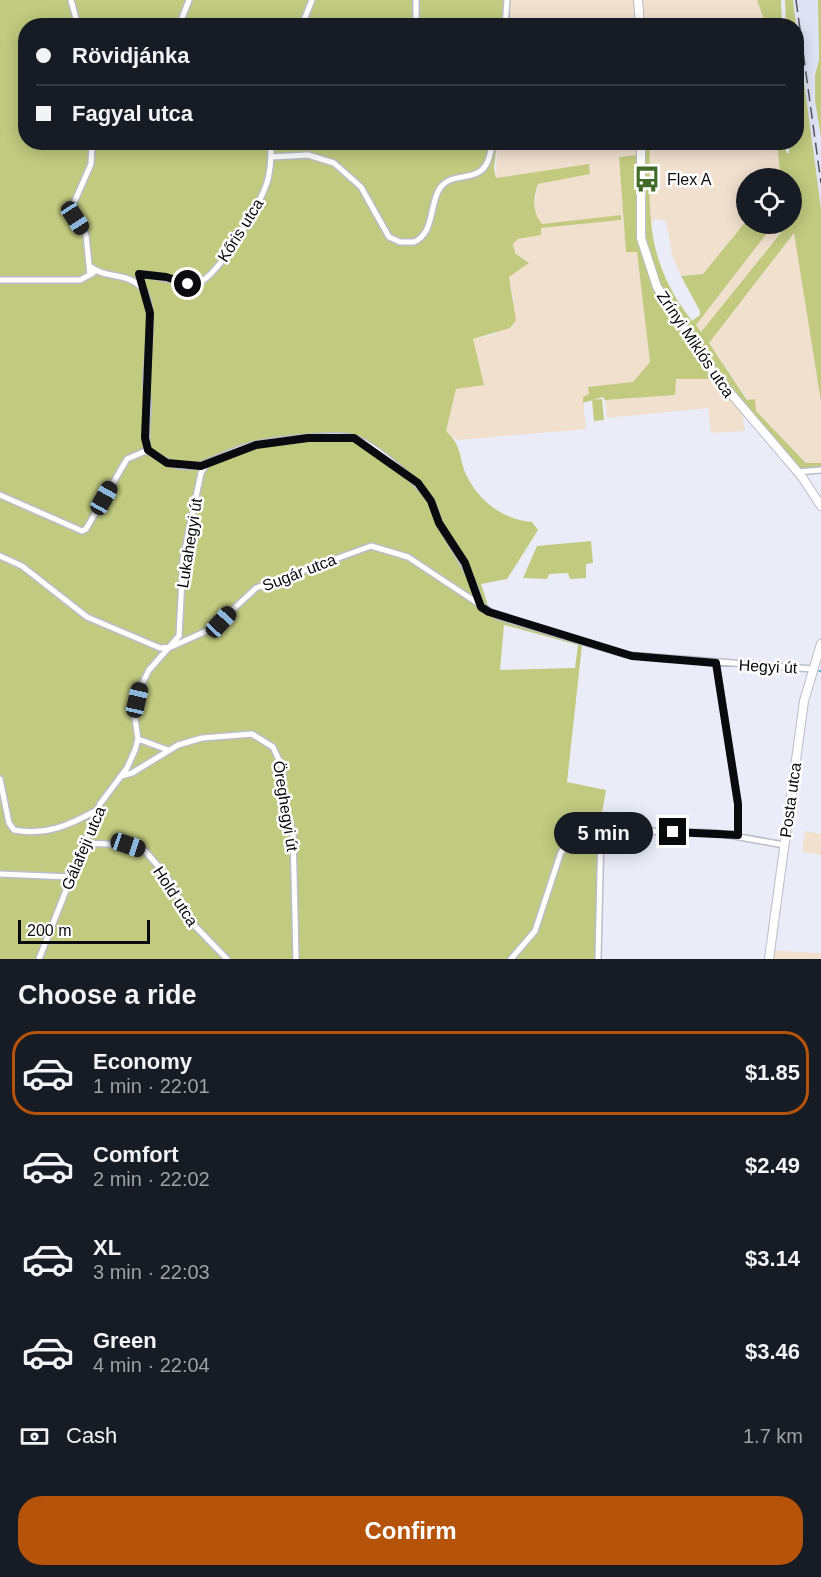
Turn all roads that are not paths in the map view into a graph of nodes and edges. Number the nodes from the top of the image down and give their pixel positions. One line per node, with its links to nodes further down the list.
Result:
1 (71, 0): 7 (street)
2 (189, 0): 8 (street)
3 (312, 0): 9 (street)
4 (416, 0): 10 (street)
5 (507, 0): 11 (street)
6 (638, 0): 12 (main road)
7 (76, 18)
8 (181, 18)
9 (305, 18)
10 (417, 18)
11 (506, 18)
12 (639, 18)
13 (92, 150): 18 (street)
14 (271, 150): 17 (street, Kőris utca)
15 (491, 150): 17 (street)
16 (641, 150): 29 (main road, Zrínyi Miklós utca)
17 (271, 156): 20 (street, Kőris utca)
18 (91, 267): 19 (street); 21 (street)
19 (97, 272): 21 (street); 22 (street)
20 (139, 274): 22 (street); 24 (street)
21 (90, 275): 23 (street)
22 (123, 276): 24 (street)
23 (0, 280)
24 (141, 287): 25 (street)
25 (148, 450): 27 (street); 31 (street)
26 (206, 465): 27 (street); 30 (street); 34 (street)
27 (196, 466): 30 (street)
28 (821, 470): 29 (street)
29 (797, 472): 32 (main road)
30 (201, 473): 36 (street, Lukahegyi út)
31 (0, 495)
32 (821, 506)
33 (0, 556): 36 (street)
34 (481, 607): 36 (street, Sugár utca); 38 (street, Hegyi út)
35 (821, 644): 37 (main road, Posta utca)
36 (171, 647): 40 (street, Gálafeji utca)
37 (818, 662): 39 (main road, Posta utca)
38 (716, 663): 39 (street, Hegyi út); 46 (street)
39 (813, 669): 48 (main road, Posta utca)
40 (138, 739): 41 (street); 42 (street, Gálafeji utca)
41 (168, 750): 42 (street, Öreghegyi út); 53 (street, Öreghegyi út)
42 (121, 776): 44 (street, Gálafeji utca)
43 (0, 778): 44 (street)
44 (98, 809): 47 (street, Gálafeji utca)
45 (601, 830): 46 (street); 54 (street); 55 (street)
46 (738, 835): 48 (street)
47 (84, 843): 50 (street, Gálafeji utca); 52 (street, Hold utca)
48 (784, 845): 56 (main road, Posta utca)
49 (0, 874): 50 (street)
50 (71, 877): 51 (street, Gálafeji utca)
51 (39, 959)
52 (227, 959)
53 (296, 959)
54 (511, 959)
55 (598, 959)
56 (770, 959)

